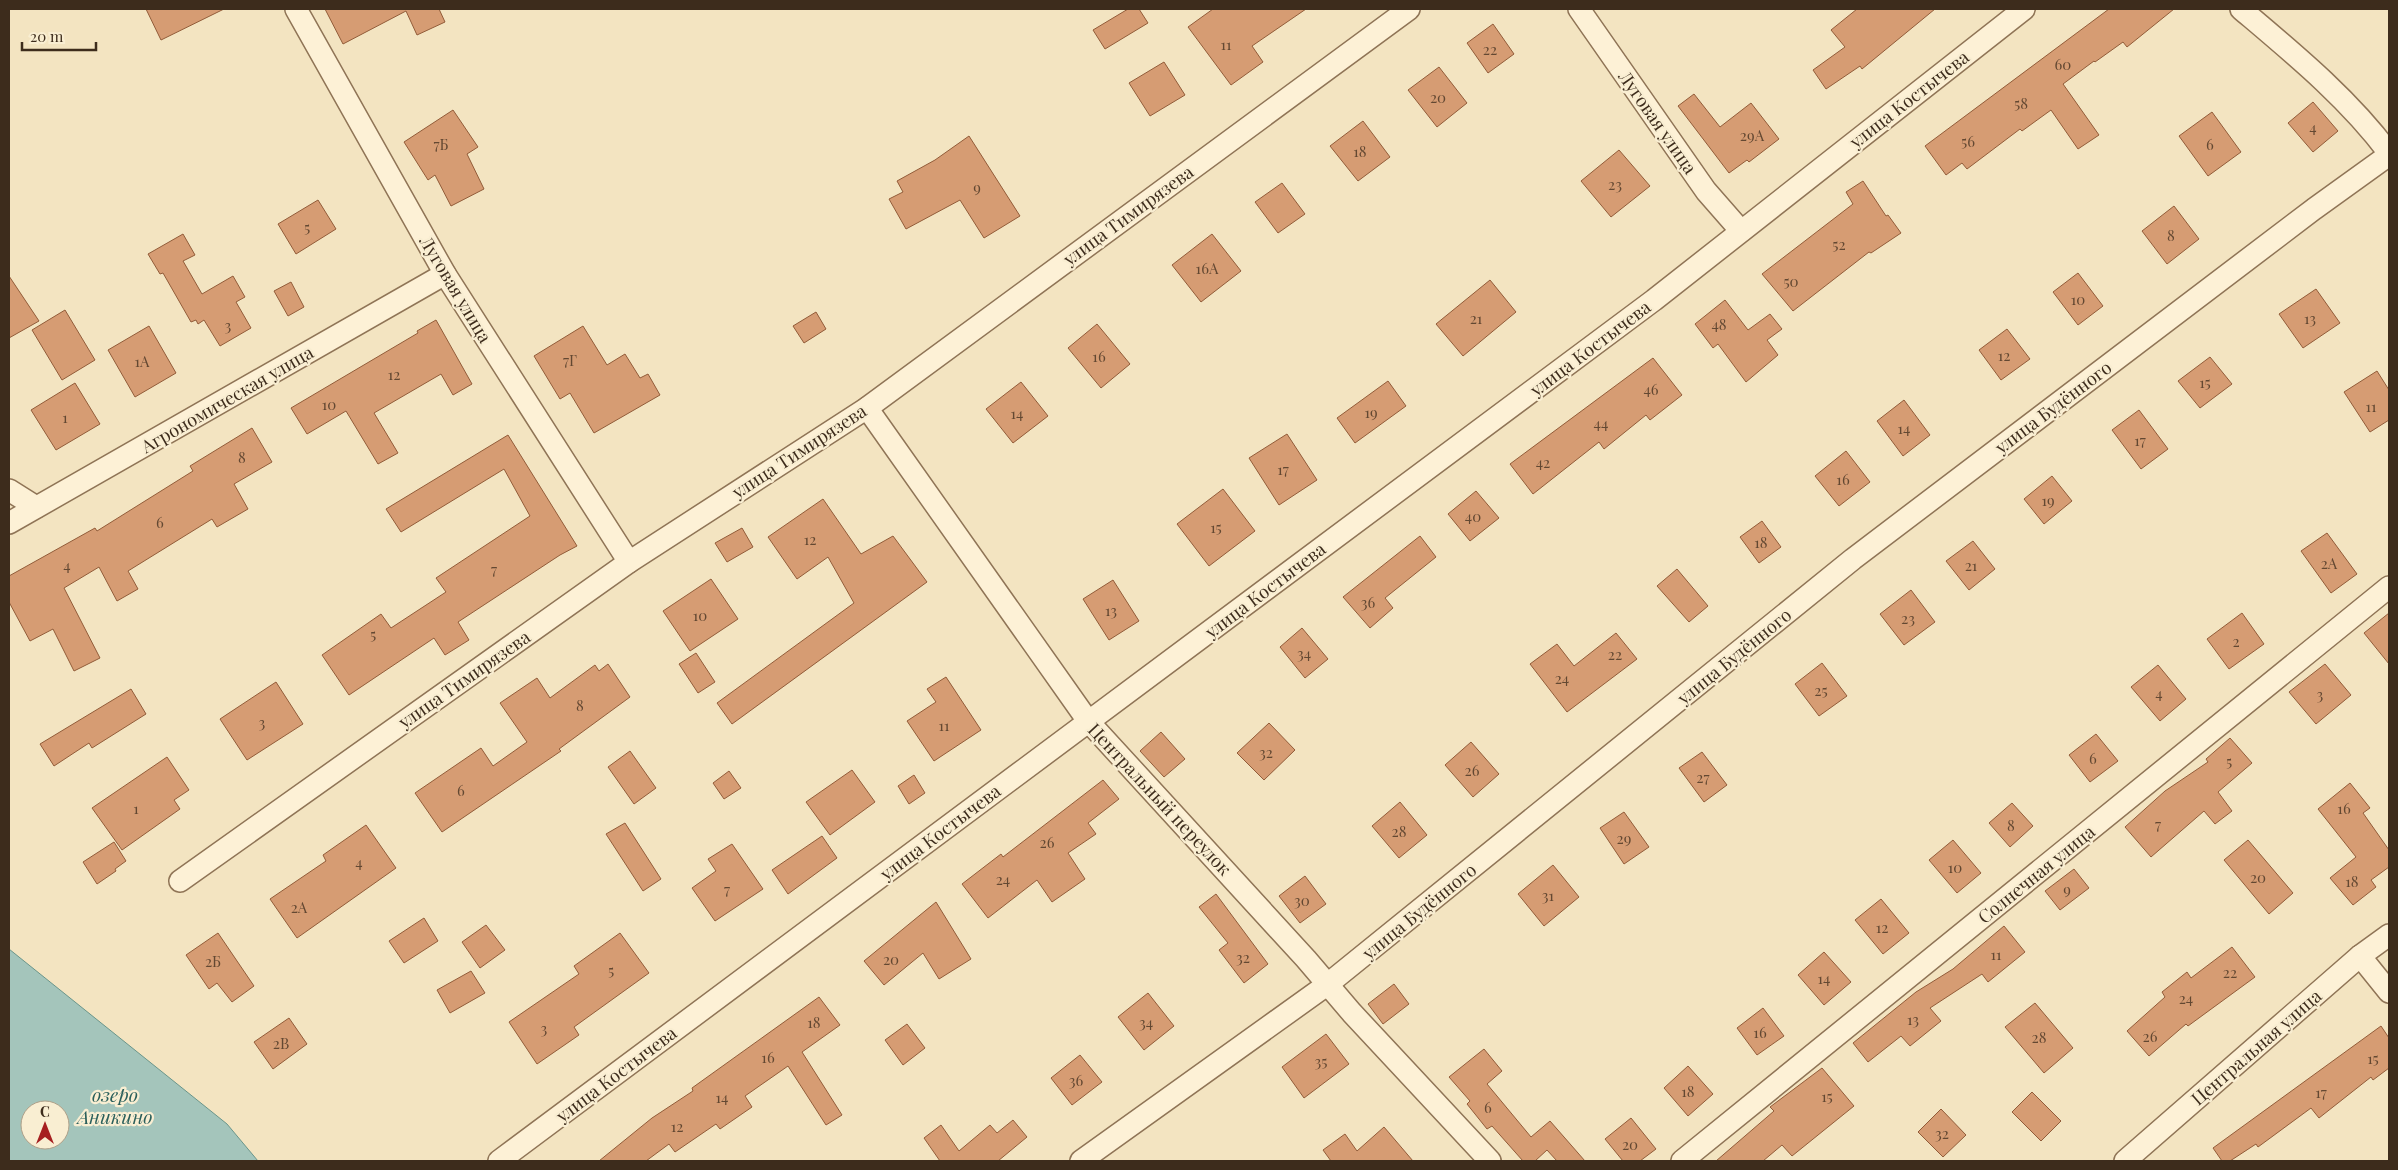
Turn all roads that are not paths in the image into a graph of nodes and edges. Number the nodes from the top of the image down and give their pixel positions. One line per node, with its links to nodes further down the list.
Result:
1 (296, 9): 8 (street, Луговая улица)
2 (1409, 9): 9 (street, улица Тимирязева)
3 (1579, 9): 7 (street, Луговая улица)
4 (2024, 9): 7 (street, улица Костычева)
5 (2241, 9): 6 (street)
6 (2389, 154): 19 (street, улица Будённого)
7 (1741, 231): 15 (street, улица Костычева)
8 (445, 274): 11 (street, Агрономическая улица); 13 (street, Луговая улица)
9 (867, 408): 13 (street, улица Тимирязева); 15 (street, Центральный переулок)
10 (9, 490): 11 (street)
11 (36, 507): 12 (street, Агрономическая улица)
12 (9, 523)
13 (629, 562): 16 (street, улица Тимирязева)
14 (2389, 587): 24 (street, Солнечная улица)
15 (1088, 721): 19 (street, Центральный переулок); 21 (street, улица Костычева)
16 (180, 881)
17 (2389, 935): 18 (street, Центральная улица)
18 (2360, 956): 20 (street); 25 (street, Центральная улица)
19 (1328, 984): 22 (street, улица Будённого); 23 (street, Центральный переулок)
20 (2389, 992)
21 (499, 1161)
22 (1082, 1161)
23 (1490, 1161)
24 (1682, 1161)
25 (2125, 1161)

